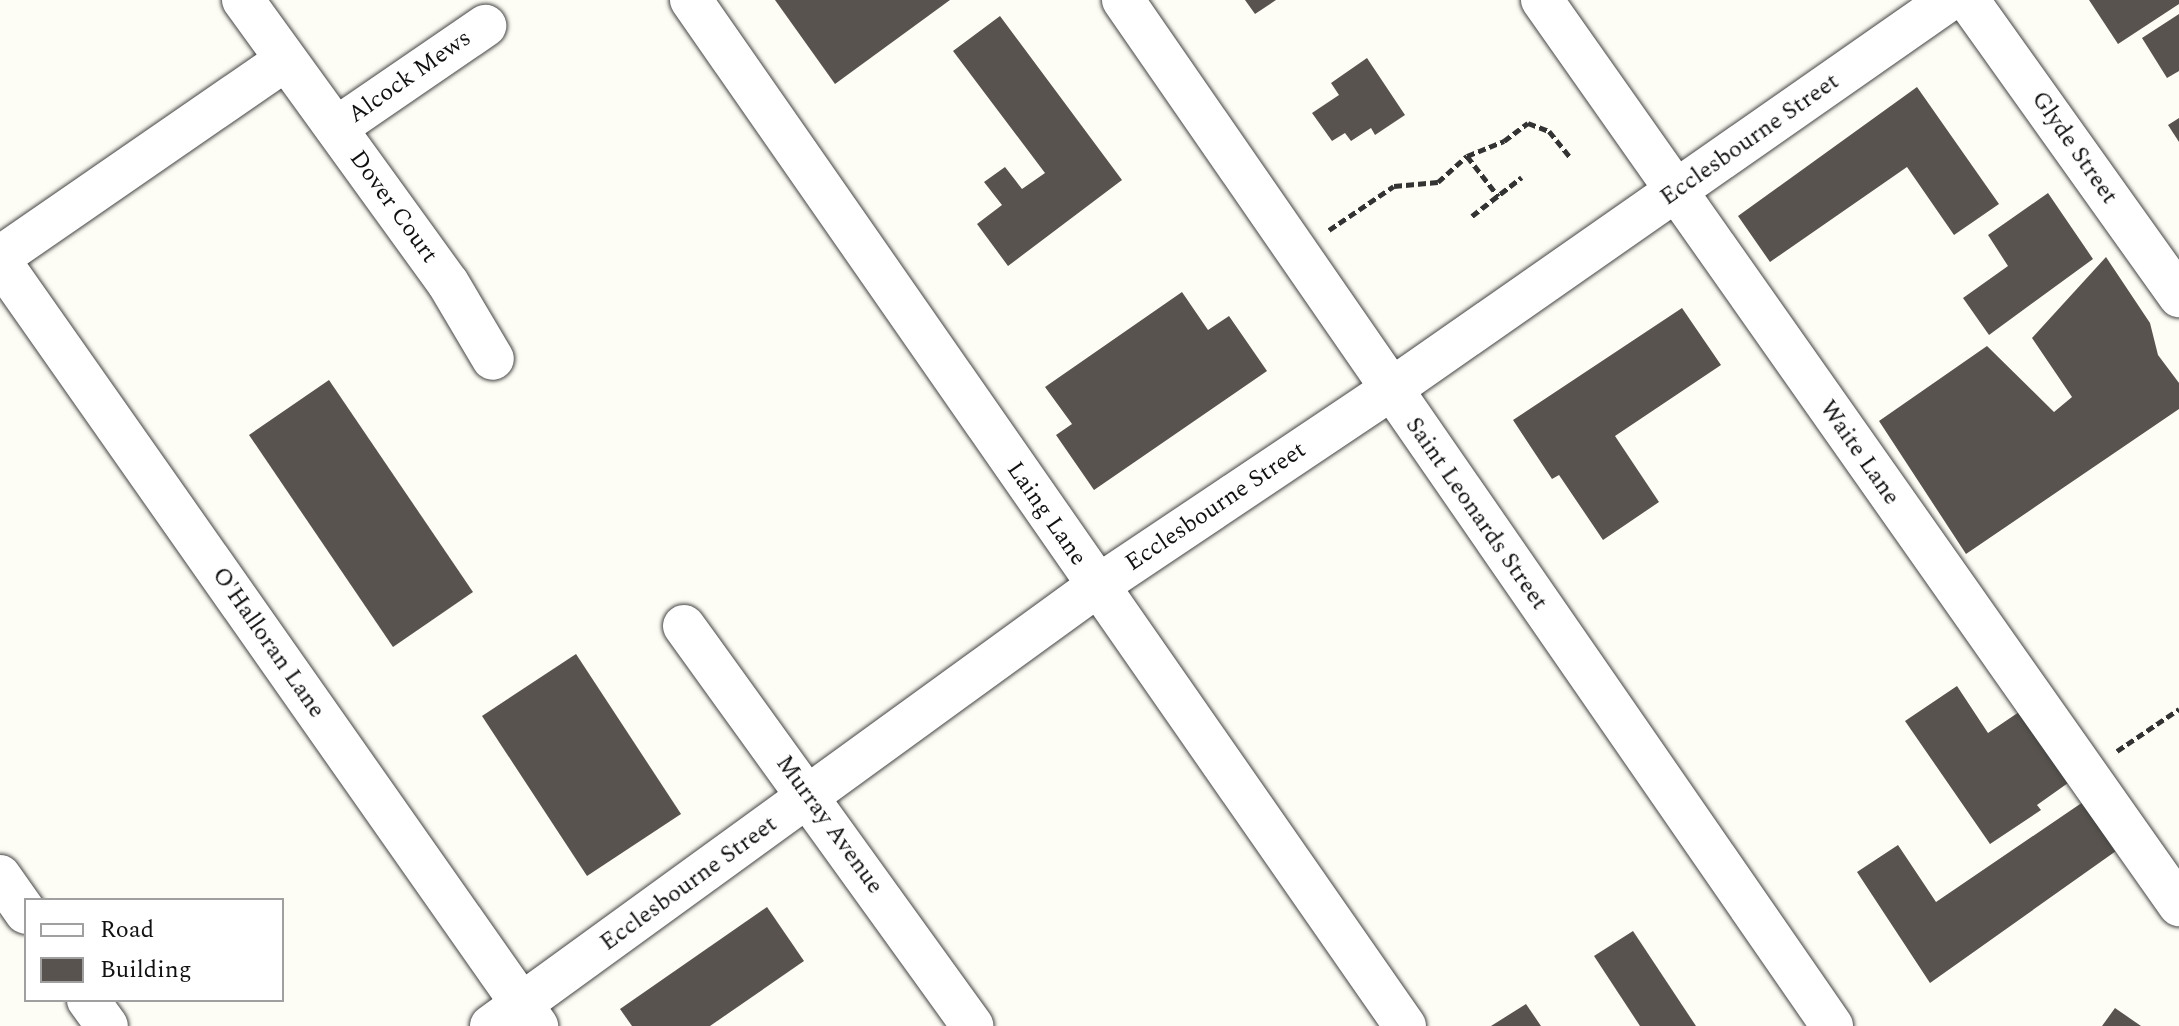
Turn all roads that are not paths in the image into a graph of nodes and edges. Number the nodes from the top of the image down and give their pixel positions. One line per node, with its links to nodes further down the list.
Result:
1 (243, 0): 8 (street, Dover Court)
2 (691, 0): 15 (street, Laing Lane)
3 (1123, 0): 14 (street, Saint Leonards Street)
4 (1542, 0): 10 (street, Waite Lane)
5 (1949, 0): 10 (street, Ecclesbourne Street)
6 (1968, 0): 12 (street, Glyde Street)
7 (485, 26): 9 (street, Alcock Mews)
8 (286, 60): 9 (street, Dover Court); 11 (street)
9 (336, 128): 13 (street, Dover Court)
10 (1675, 194): 14 (street, Ecclesbourne Street); 19 (street, Waite Lane)
11 (0, 259): 22 (street, O'Halloran Lane)
12 (2179, 296)
13 (493, 359)
14 (1390, 390): 15 (street, Ecclesbourne Street); 26 (street, Saint Leonards Street)
15 (1096, 587): 17 (street, Ecclesbourne Street); 25 (street, Laing Lane)
16 (684, 626): 17 (street, Murray Avenue)
17 (810, 797): 22 (street, Ecclesbourne Street); 24 (street, Murray Avenue)
18 (0, 876): 20 (street)
19 (2179, 905)
20 (24, 910)
21 (89, 1002): 23 (street)
22 (516, 1019)
23 (107, 1026)
24 (972, 1026)
25 (1405, 1026)
26 (1832, 1026)

